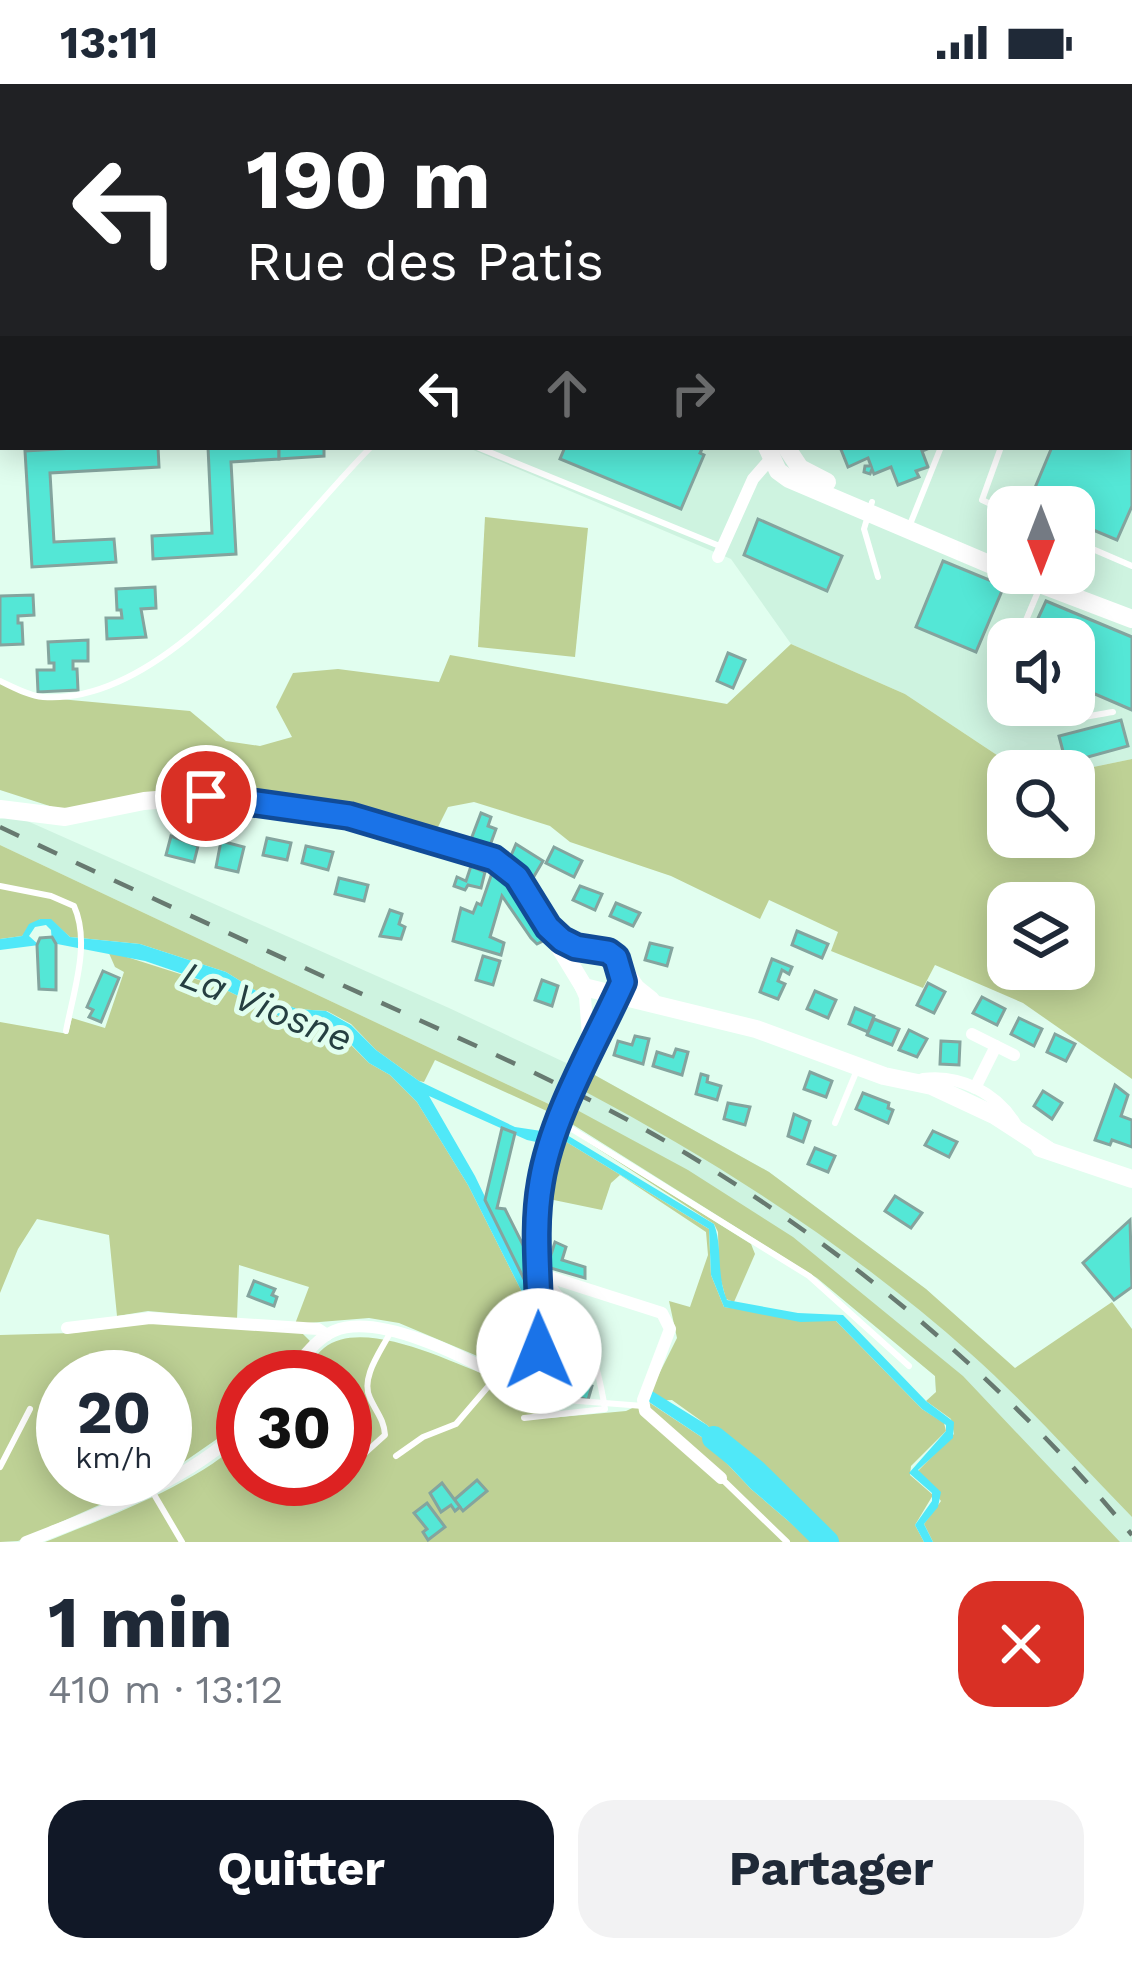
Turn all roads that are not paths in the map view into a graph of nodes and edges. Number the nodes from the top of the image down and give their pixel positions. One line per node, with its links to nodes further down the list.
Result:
1 (368, 450): 19 (lane)
2 (484, 450): 10 (lane)
3 (940, 450): 8 (lane)
4 (1000, 450): 6 (lane)
5 (778, 451): 7 (main road); 10 (street)
6 (987, 486)
7 (870, 507): 8 (main road); 14 (lane)
8 (910, 524): 11 (main road); 12 (main road)
9 (1095, 550): 13 (lane)
10 (720, 552)
11 (987, 552)
12 (987, 561)
13 (1132, 566)
14 (878, 577)
15 (1077, 594): 18 (main road)
16 (1095, 594): 17 (main road)
17 (1132, 605)
18 (1132, 619)
19 (0, 681)
20 (1113, 712): 21 (lane)
21 (1095, 714)
22 (0, 809): 24 (main road)
23 (0, 886): 30 (lane)
24 (548, 927): 25 (main road); 27 (main road)
25 (593, 950): 26 (main road); 27 (street)
26 (619, 962): 28 (street); 29 (main road)
27 (577, 979): 28 (main road); 33 (street)
28 (616, 996): 29 (main road); 33 (street)
29 (661, 1004): 35 (main road)
30 (66, 1031)
31 (972, 1034): 32 (street)
32 (995, 1046): 34 (street); 38 (street)
33 (589, 1053): 40 (street)
34 (1014, 1055)
35 (859, 1066): 36 (main road); 39 (lane)
36 (884, 1076): 37 (main road); 42 (main road)
37 (917, 1082): 38 (street); 41 (main road)
38 (975, 1088): 41 (street)
39 (835, 1124)
40 (554, 1133): 44 (street); 49 (lane)
41 (1023, 1136): 42 (main road)
42 (1048, 1150): 43 (main road)
43 (1132, 1179)
44 (541, 1274): 51 (street); 52 (street); 54 (lane)
45 (67, 1328): 47 (street)
46 (392, 1330): 47 (street); 50 (lane); 51 (street)
47 (327, 1335): 48 (street)
48 (312, 1350)
49 (909, 1366)
50 (372, 1370)
51 (498, 1375): 59 (lane)
52 (645, 1398): 54 (lane); 61 (street)
53 (566, 1400): 54 (lane)
54 (603, 1401): 57 (lane)
55 (372, 1402): 58 (lane)
56 (30, 1409): 60 (lane)
57 (524, 1418)
58 (372, 1447)
59 (396, 1456)
60 (0, 1468)
61 (721, 1478): 66 (lane)
62 (107, 1506): 64 (street)
63 (161, 1506): 65 (lane)
64 (26, 1542)
65 (182, 1542)
66 (787, 1542)

